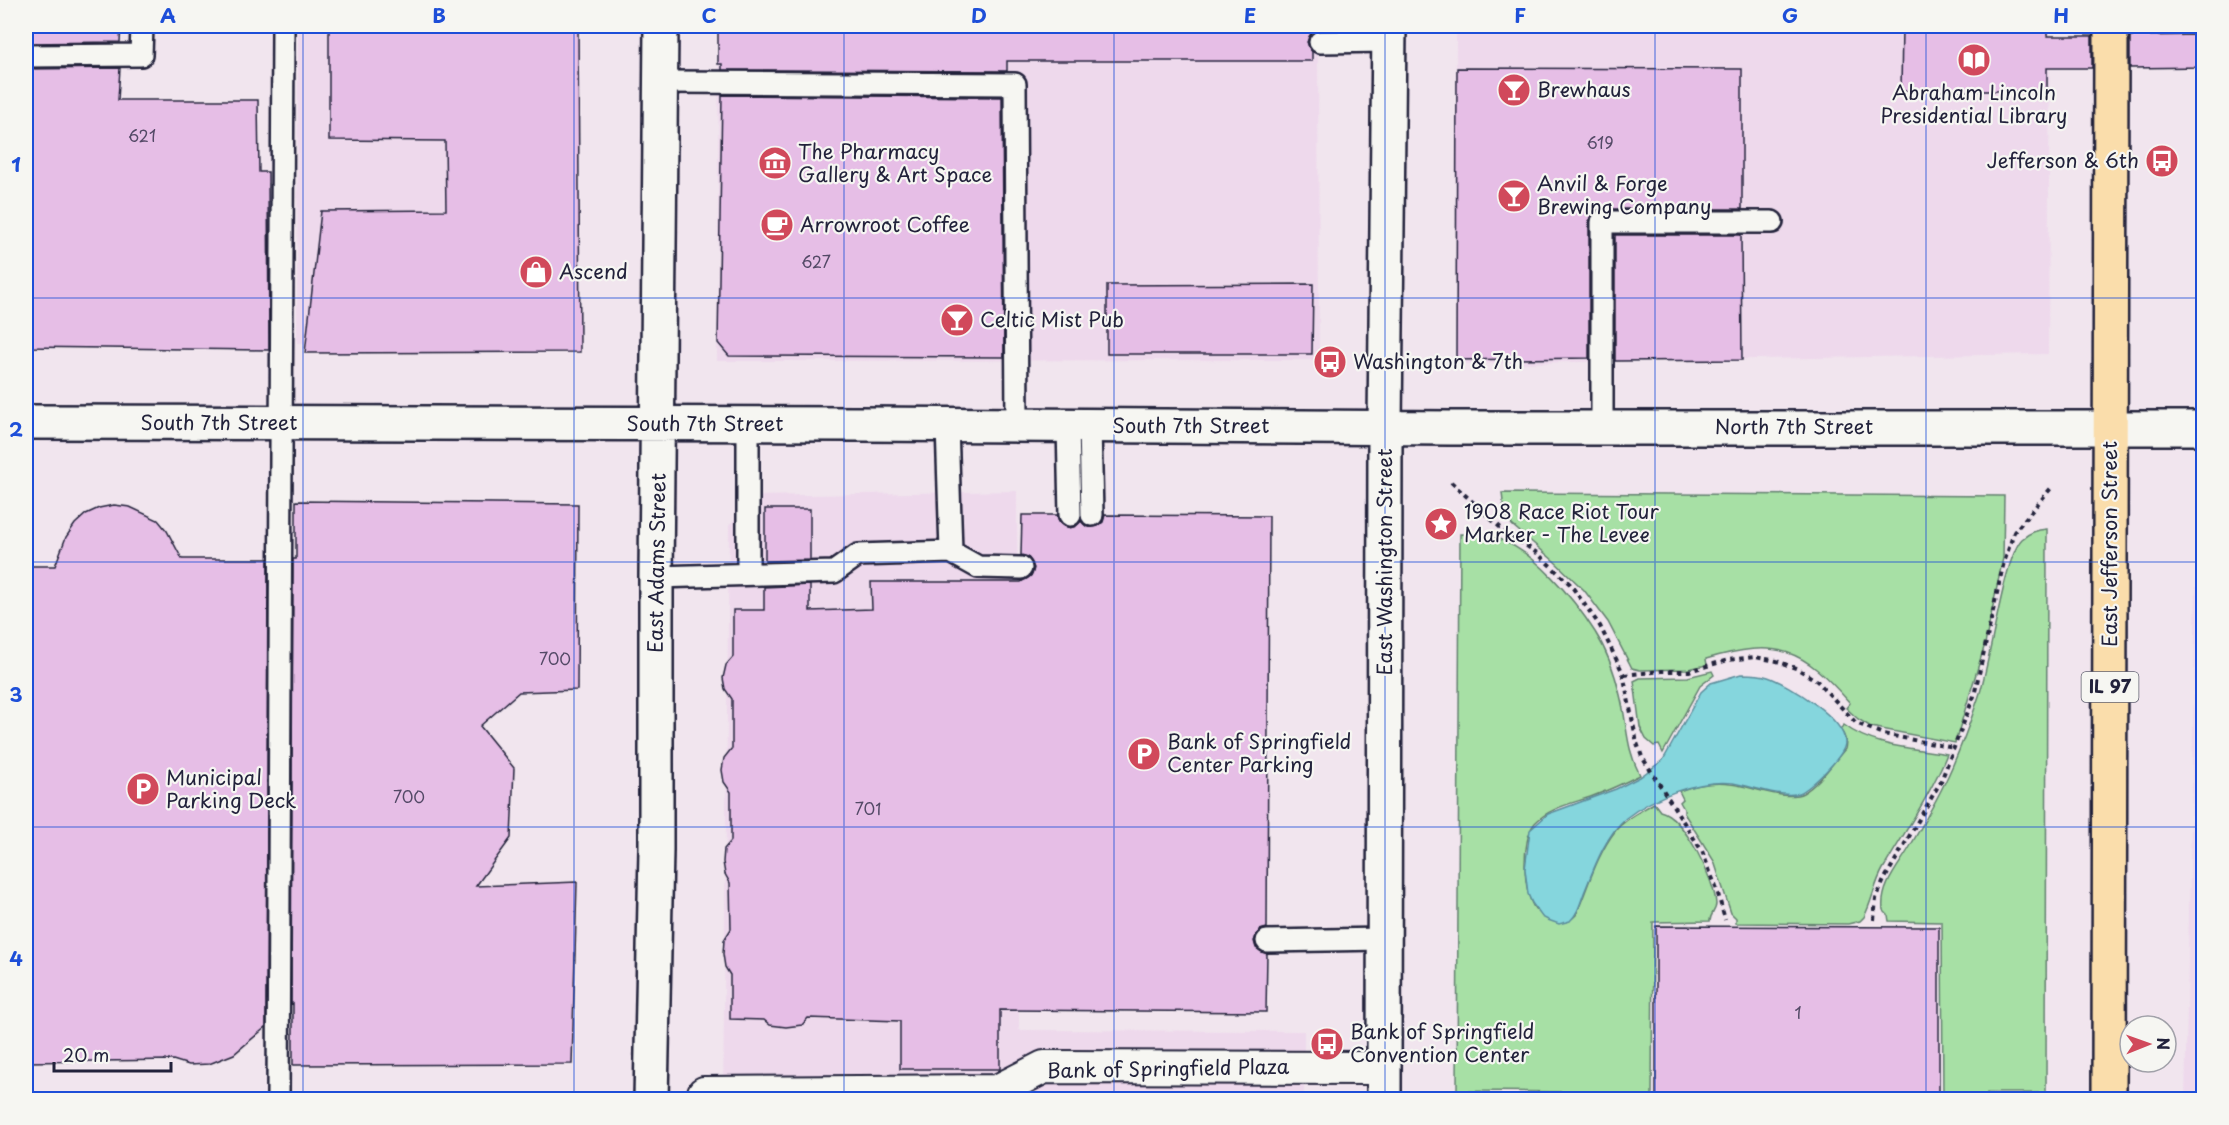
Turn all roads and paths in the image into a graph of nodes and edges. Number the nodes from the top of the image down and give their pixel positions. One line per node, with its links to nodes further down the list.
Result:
1 (142, 26): 7 (lane)
2 (283, 26): 11 (lane)
3 (661, 26): 8 (street, East Adams Street)
4 (2111, 26): 19 (main road, East Jefferson Street / IL 97)
5 (1389, 33): 6 (lane); 17 (street, East Washington Street)
6 (1320, 42)
7 (26, 56)
8 (661, 82): 14 (street, East Adams Street); 15 (lane)
9 (1772, 222): 18 (lane)
10 (26, 422): 11 (street, South 7th Street)
11 (280, 423): 14 (street, South 7th Street); 37 (lane)
12 (748, 424): 13 (street, South 7th Street); 14 (street, South 7th Street); 27 (lane)
13 (947, 424): 15 (street, South 7th Street); 25 (lane)
14 (658, 425): 28 (street, East Adams Street)
15 (1017, 425): 16 (street, South 7th Street)
16 (1079, 426): 17 (street, South 7th Street); 23 (lane); 24 (lane)
17 (1385, 426): 18 (street, North 7th Street); 33 (street, East Washington Street)
18 (1602, 427): 19 (street, North 7th Street)
19 (2110, 428): 20 (street, North 7th Street); 39 (main road, East Jefferson Street / IL 97)
20 (2204, 428)
21 (1451, 482): 29 (path)
22 (2052, 487): 30 (path)
23 (1070, 515)
24 (1092, 515)
25 (951, 552): 26 (lane); 27 (lane)
26 (1021, 568)
27 (748, 574): 28 (lane)
28 (656, 577): 38 (street, East Adams Street)
29 (1624, 675): 30 (path); 31 (path)
30 (1954, 748): 32 (path)
31 (1725, 920)
32 (1874, 920)
33 (1384, 939): 34 (lane); 35 (street, East Washington Street)
34 (1267, 941)
35 (1384, 1084): 36 (street, Bank of Springfield Plaza)
36 (704, 1093)
37 (278, 1100)
38 (651, 1100)
39 (2109, 1100)

